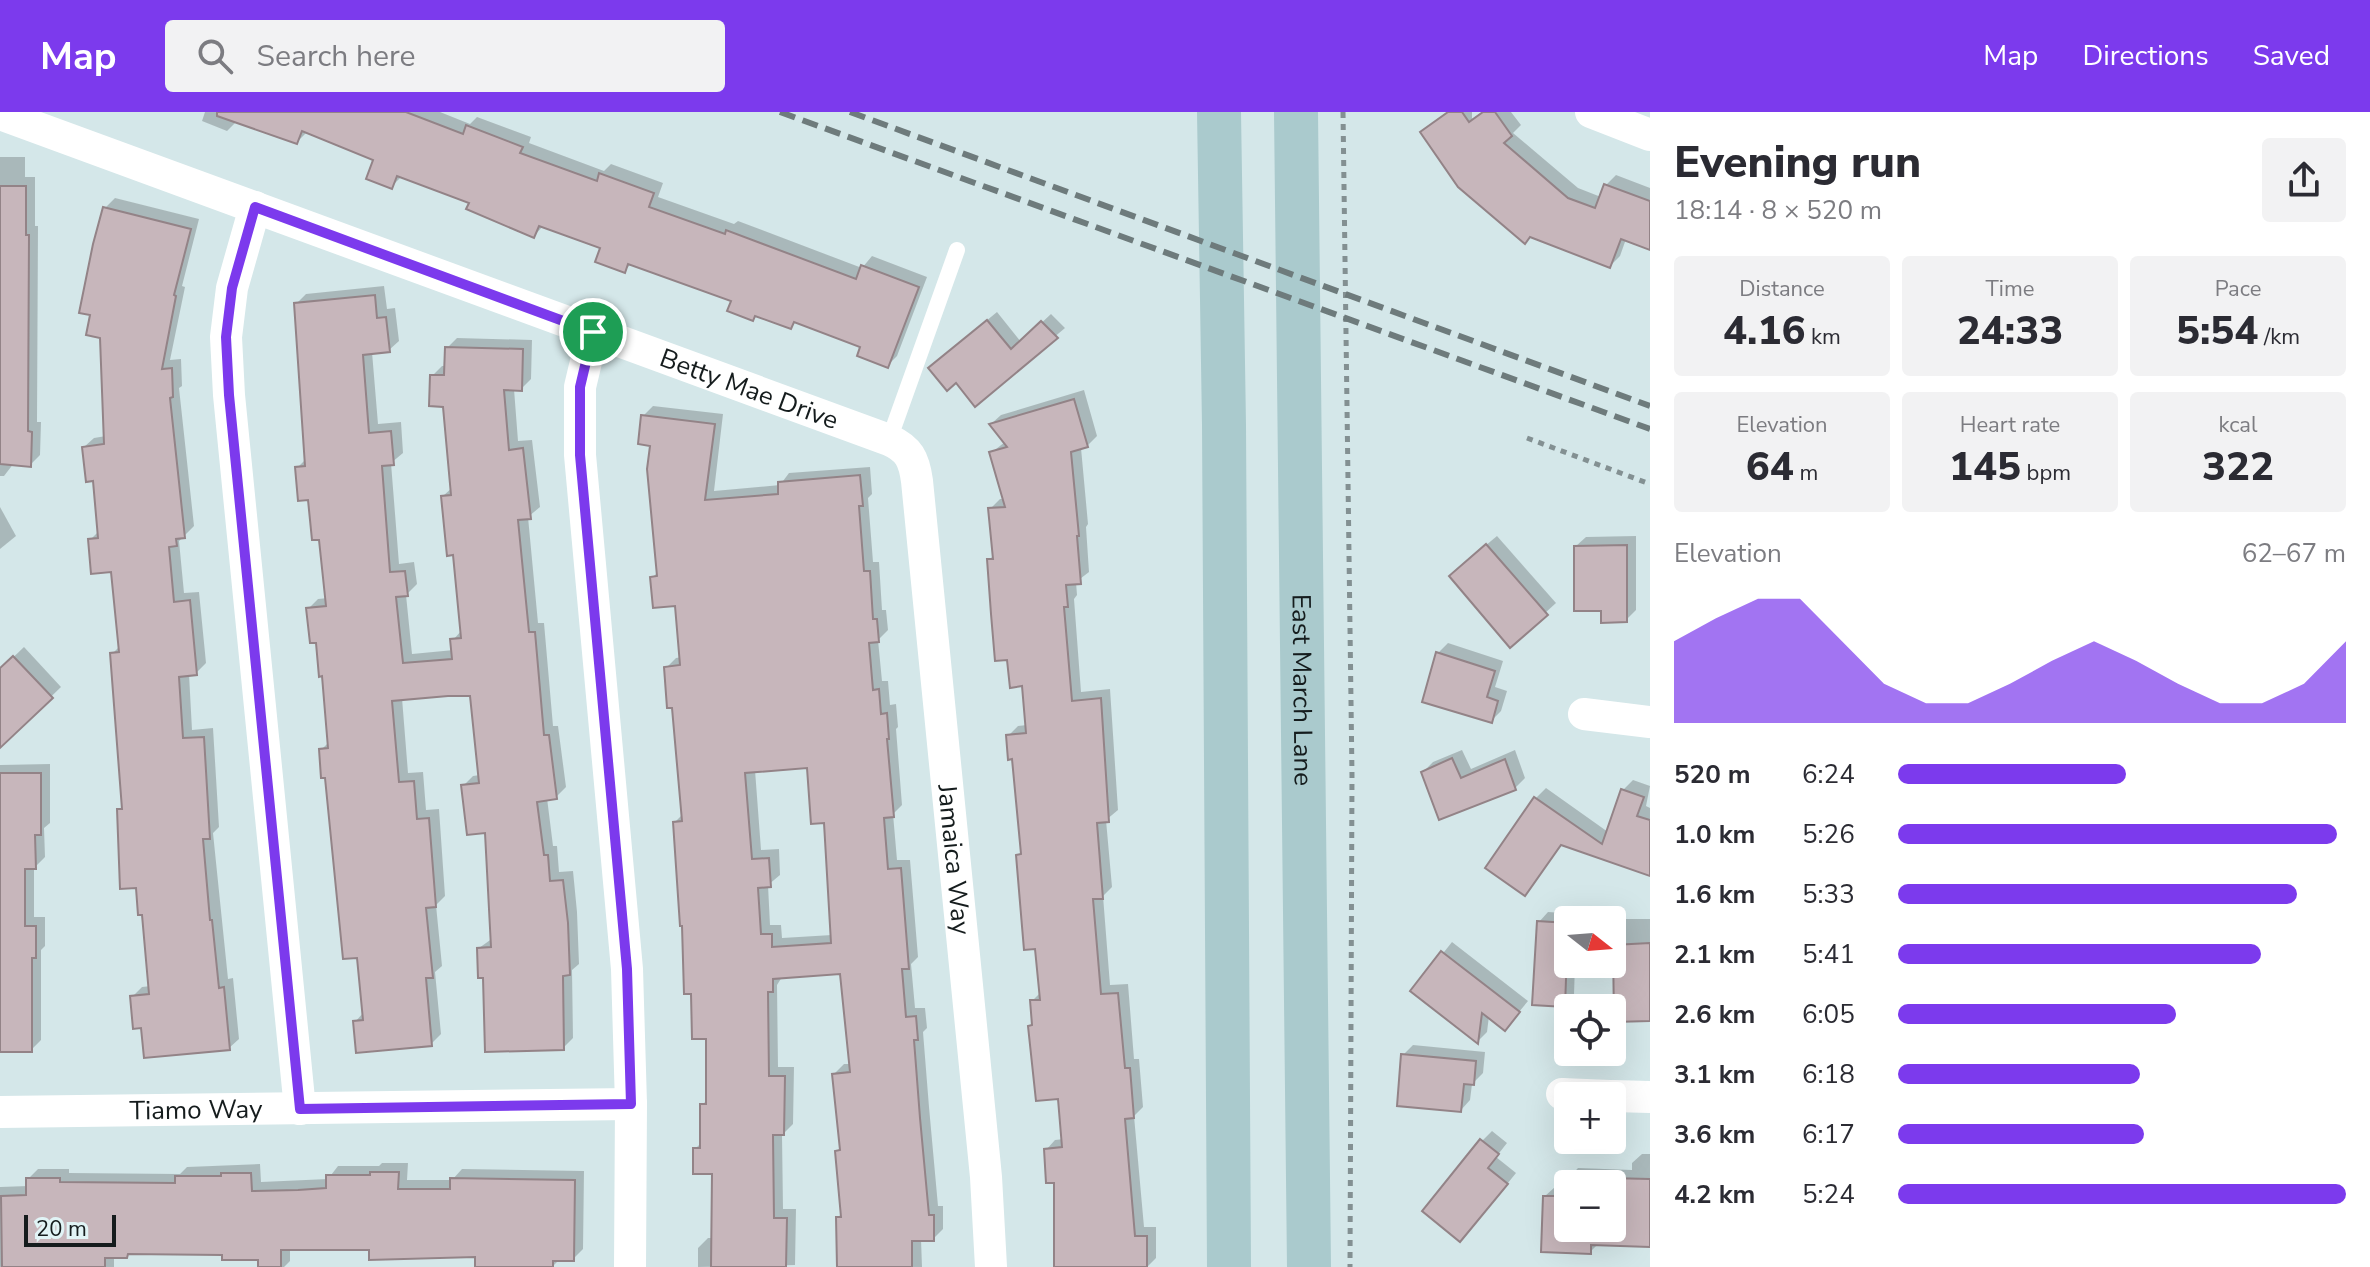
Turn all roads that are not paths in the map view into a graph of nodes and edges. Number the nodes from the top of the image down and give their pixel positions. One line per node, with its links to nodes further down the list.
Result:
1 (1219, 112): 19 (main road)
2 (1296, 112): 20 (main road, East March Lane)
3 (1591, 112): 5 (street)
4 (0, 114): 6 (street, Betty Mae Drive)
5 (1650, 135)
6 (255, 207): 8 (street, Betty Mae Drive); 15 (street)
7 (957, 250): 9 (lane)
8 (593, 332): 9 (street, Betty Mae Drive); 14 (street)
9 (899, 446): 18 (street, Jamaica Way)
10 (1584, 714): 11 (street)
11 (1650, 722)
12 (1626, 1096): 13 (street)
13 (1650, 1097)
14 (631, 1104): 15 (street, Tiamo Way); 17 (street)
15 (300, 1109): 16 (street, Tiamo Way)
16 (0, 1112)
17 (630, 1267)
18 (991, 1267)
19 (1229, 1267)
20 (1309, 1267)

